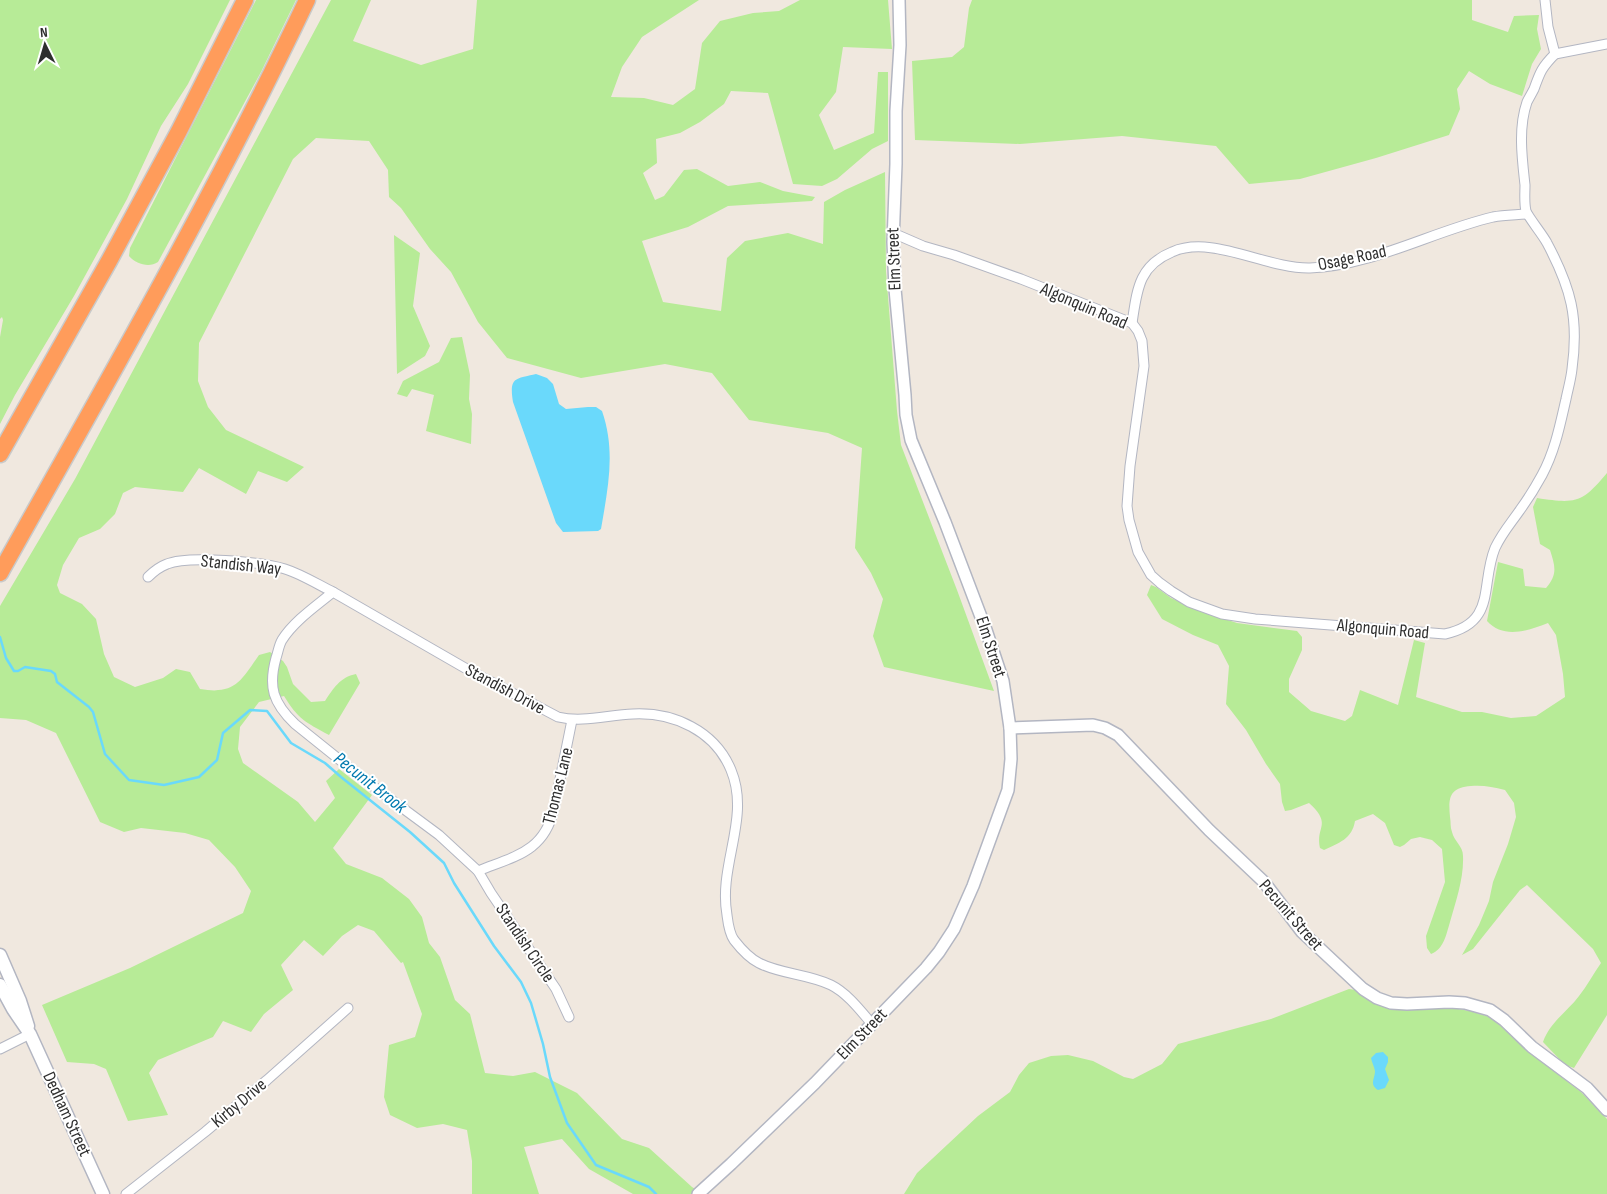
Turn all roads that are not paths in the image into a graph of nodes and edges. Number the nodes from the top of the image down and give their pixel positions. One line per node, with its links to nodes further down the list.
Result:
1 (245, 0): 10 (highway)
2 (307, 0): 11 (highway)
3 (900, 0): 8 (street, Elm Street)
4 (1545, 0): 6 (street)
5 (1607, 44): 6 (street)
6 (1554, 54): 7 (street)
7 (1527, 214): 9 (street, Osage Road); 9 (street, Algonquin Road)
8 (893, 233): 9 (street, Algonquin Road); 15 (street, Elm Street)
9 (1132, 324)
10 (0, 454)
11 (0, 573)
12 (148, 577): 13 (street, Standish Way)
13 (333, 592): 14 (street, Standish Drive); 16 (street)
14 (572, 720): 16 (street, Thomas Lane); 21 (street, Standish Drive)
15 (1010, 728): 21 (street, Elm Street); 24 (street, Pecunit Street)
16 (478, 871): 20 (street, Standish Circle)
17 (0, 955): 22 (main road, Dedham Street)
18 (0, 985): 22 (main road, Dedham Street)
19 (348, 1008): 26 (street, Kirby Drive)
20 (569, 1017)
21 (872, 1024): 27 (street, Elm Street)
22 (30, 1034): 23 (street); 25 (main road, Dedham Street)
23 (0, 1049)
24 (1607, 1110)
25 (103, 1194)
26 (126, 1194)
27 (698, 1194)

